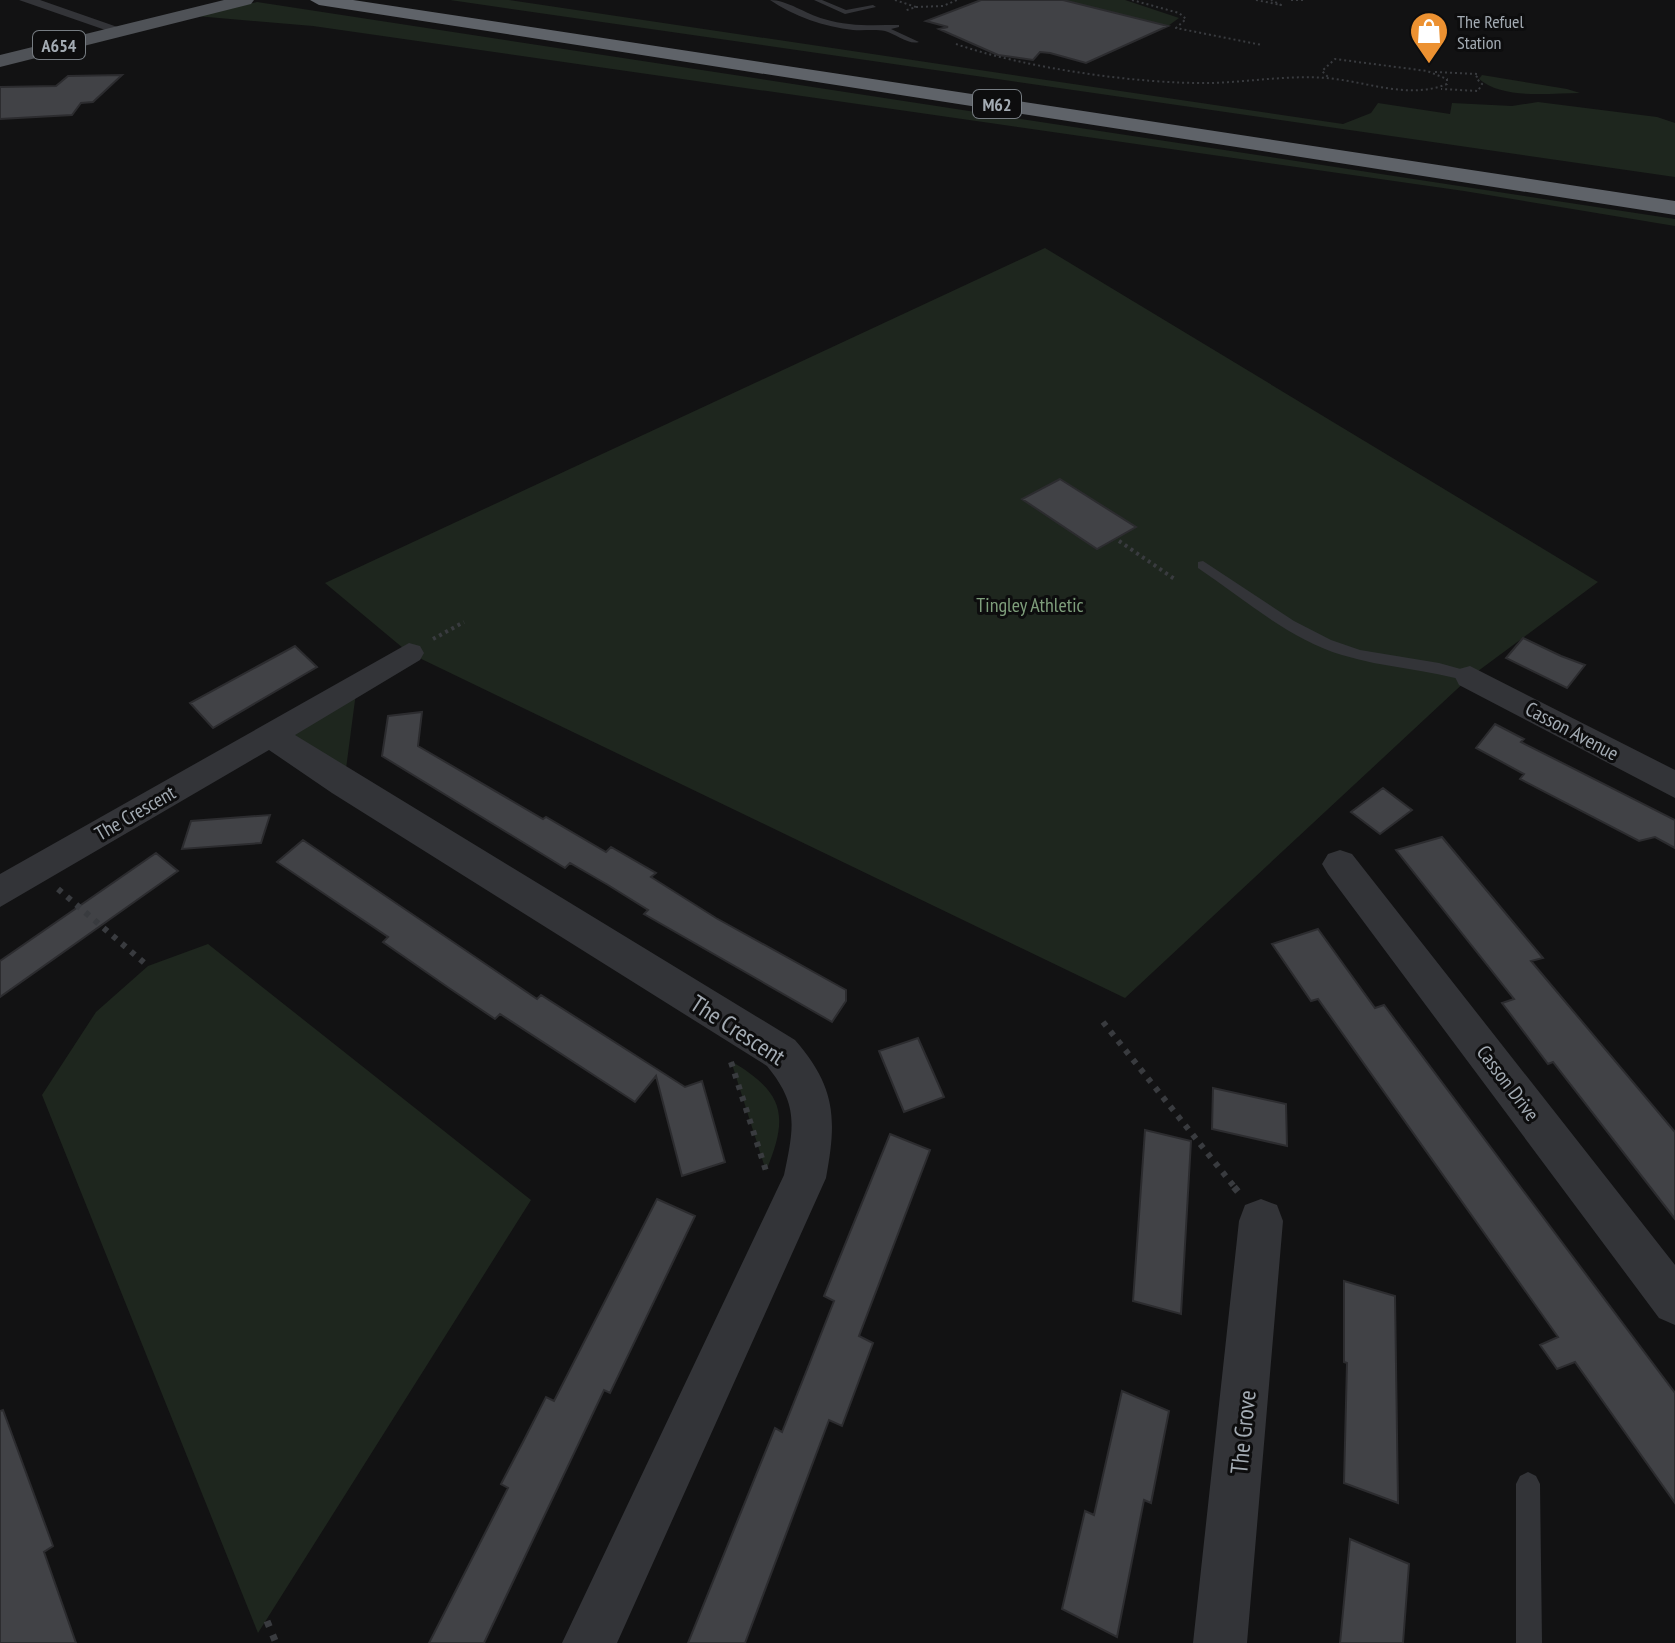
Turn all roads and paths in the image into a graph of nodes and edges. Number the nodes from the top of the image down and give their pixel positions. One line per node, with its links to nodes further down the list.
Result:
1 (26, 0): 17 (street)
2 (245, 0): 17 (main road, A654)
3 (319, 0): 26 (highway, M62)
4 (410, 0): 25 (highway, M62)
5 (773, 0): 16 (lane)
6 (817, 0): 7 (lane)
7 (854, 0)
8 (957, 0): 14 (path)
9 (1132, 0): 20 (path)
10 (1256, 0): 11 (path)
11 (1271, 0)
12 (1291, 0): 13 (path)
13 (1303, 0)
14 (916, 7)
15 (897, 26): 16 (lane)
16 (885, 29): 18 (lane)
17 (119, 30): 21 (main road, A654)
18 (916, 42)
19 (956, 44): 23 (path)
20 (1262, 45)
21 (0, 61)
22 (1427, 71): 23 (path); 24 (path); 24 (path)
23 (1329, 78): 24 (path)
24 (1439, 89)
25 (1156, 107)
26 (1675, 208)
27 (1119, 541): 29 (path)
28 (1203, 565): 31 (lane)
29 (1176, 580)
30 (409, 653): 32 (street, The Crescent)
31 (1470, 677): 33 (street, Casson Avenue)
32 (270, 734): 35 (street, The Crescent); 38 (street, The Crescent)
33 (1675, 785)
34 (1340, 864): 42 (street, Casson Drive)
35 (37, 871): 36 (street, The Crescent); 37 (path)
36 (0, 892)
37 (148, 966)
38 (716, 1014): 41 (path); 41 (street, The Crescent)
39 (1103, 1022): 40 (path)
40 (1261, 1221): 47 (street, The Grove)
41 (783, 1225): 46 (street, The Crescent)
42 (1675, 1302)
43 (1528, 1484): 48 (lane)
44 (267, 1621): 45 (path)
45 (276, 1643)
46 (589, 1643)
47 (1220, 1643)
48 (1529, 1643)

